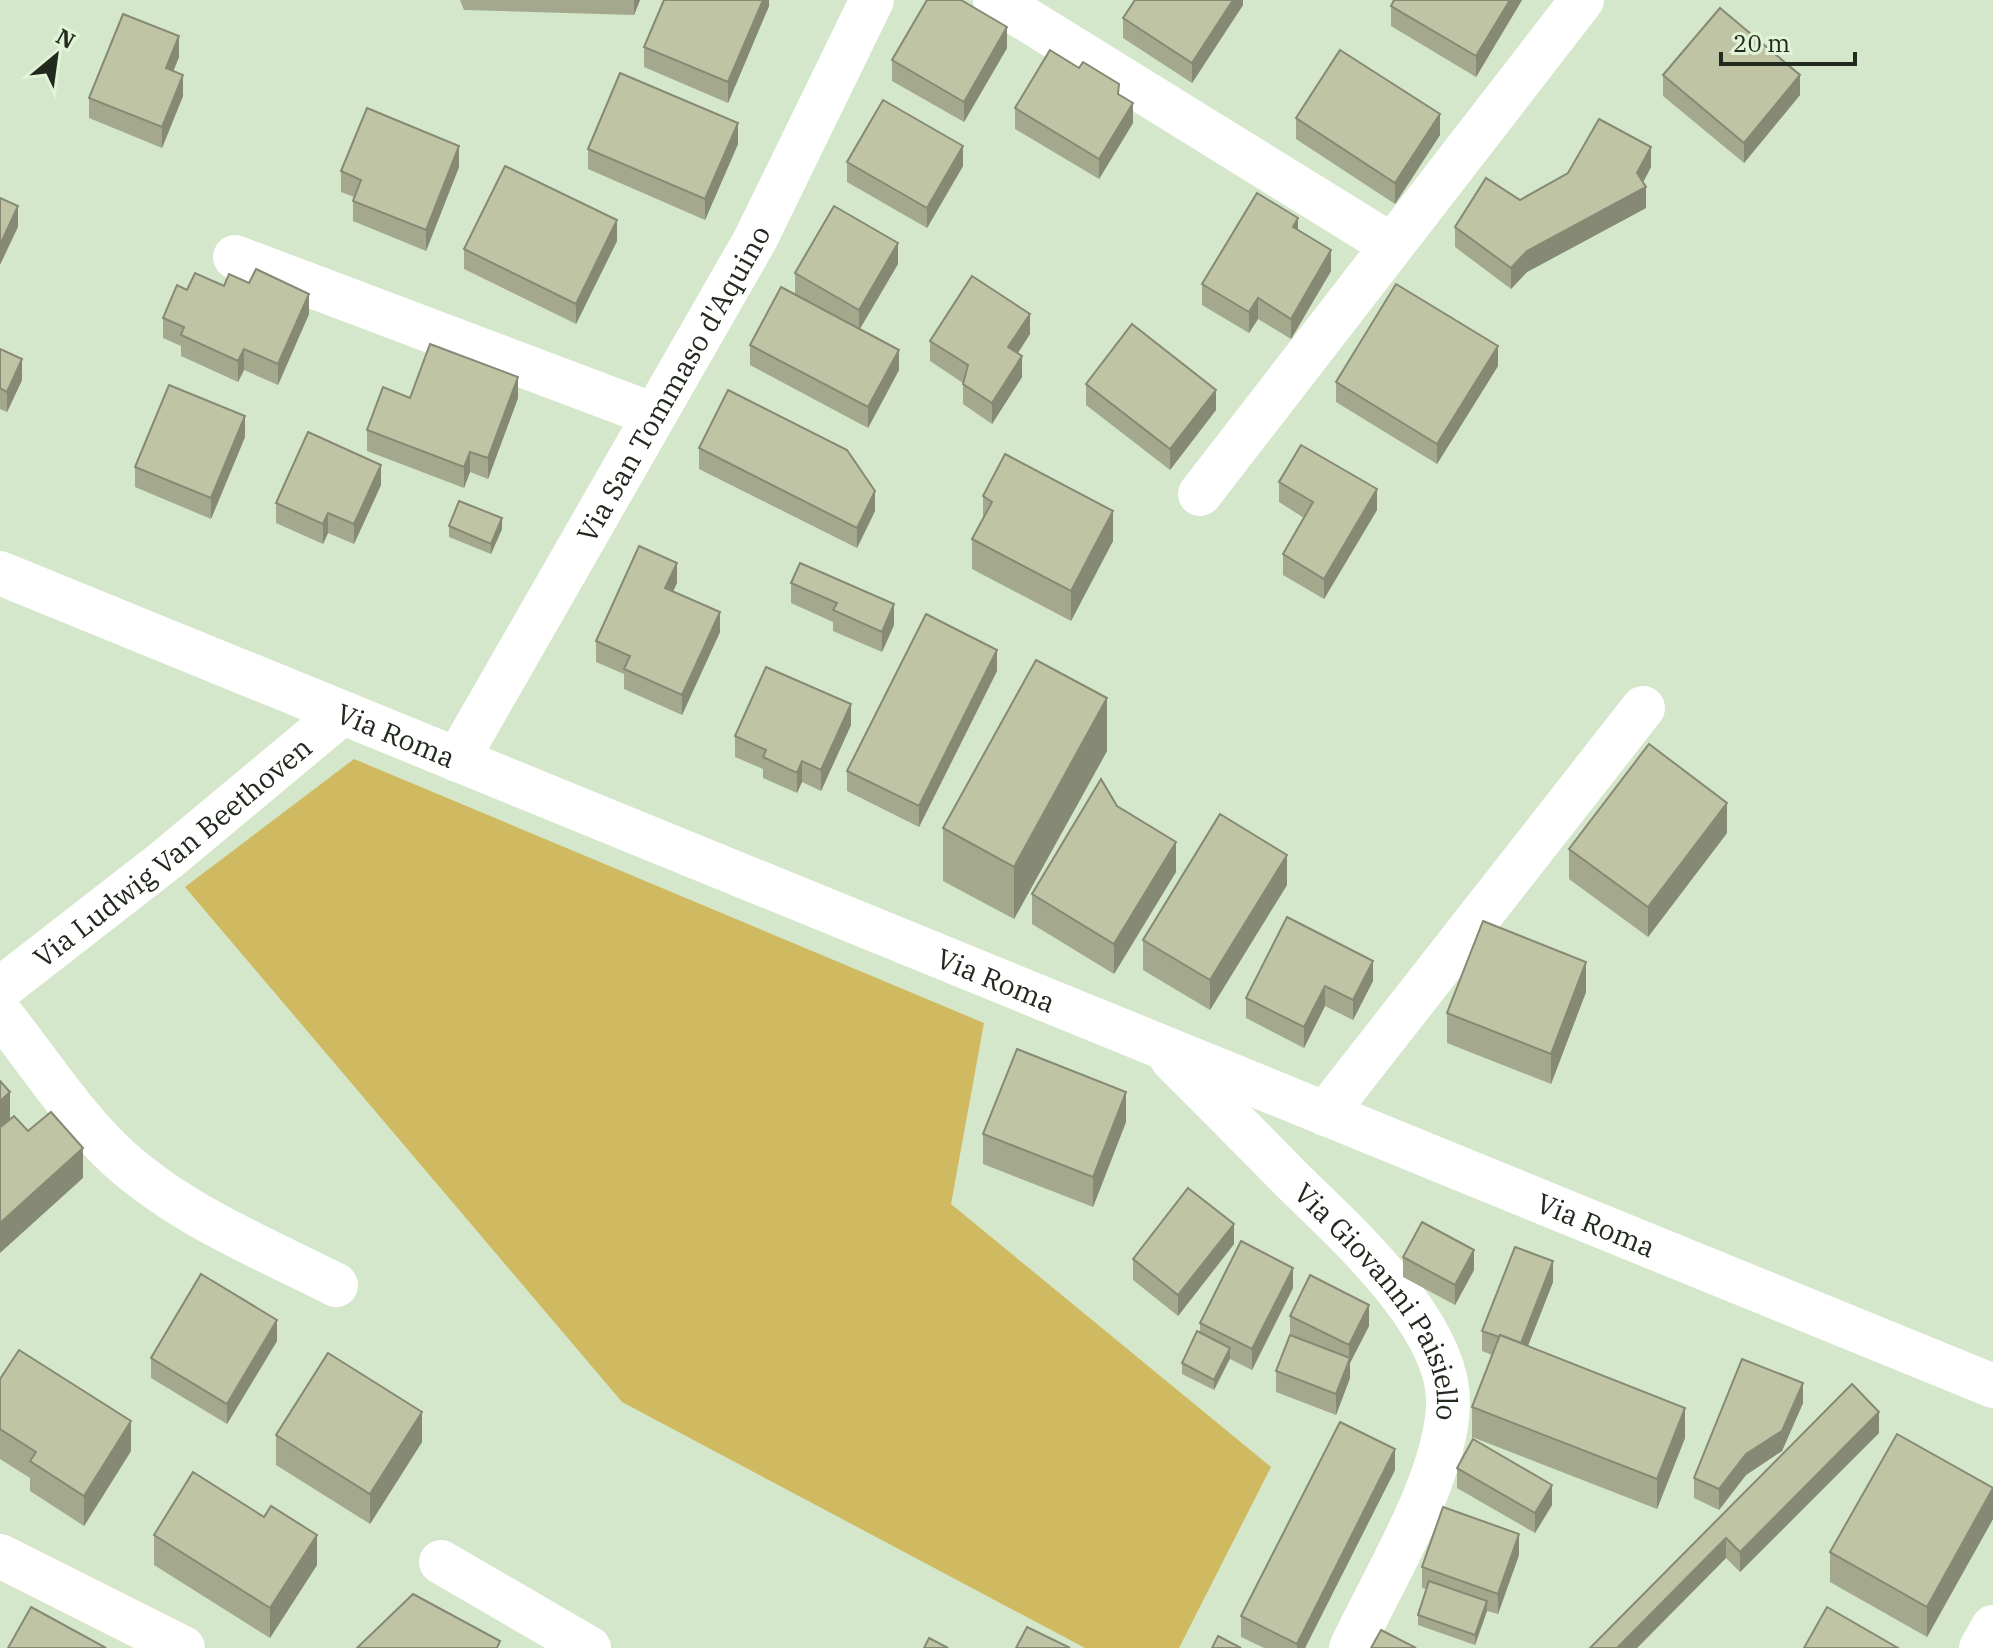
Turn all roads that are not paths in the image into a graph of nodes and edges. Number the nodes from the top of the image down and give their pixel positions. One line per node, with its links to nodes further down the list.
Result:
1 (872, 0): 6 (street, Via San Tommaso d'Aquino)
2 (995, 0): 4 (street)
3 (1582, 0): 4 (street)
4 (1391, 245): 7 (street)
5 (235, 257): 6 (street)
6 (654, 415): 11 (street, Via San Tommaso d'Aquino)
7 (1200, 494)
8 (0, 573): 10 (street, Via Roma)
9 (1643, 708): 15 (street)
10 (341, 714): 11 (street, Via Roma); 12 (street, Via Ludwig Van Beethoven)
11 (457, 760): 14 (street, Via Roma)
12 (0, 989)
13 (0, 1013): 16 (street)
14 (1160, 1046): 15 (street, Via Roma); 23 (street, Via Giovanni Paisiello)
15 (1325, 1114): 17 (street, Via Roma)
16 (336, 1285)
17 (1993, 1386)
18 (0, 1556): 21 (street)
19 (441, 1562): 22 (street)
20 (1993, 1627): 24 (street)
21 (183, 1648)
22 (589, 1648)
23 (1351, 1648)
24 (1981, 1648)

